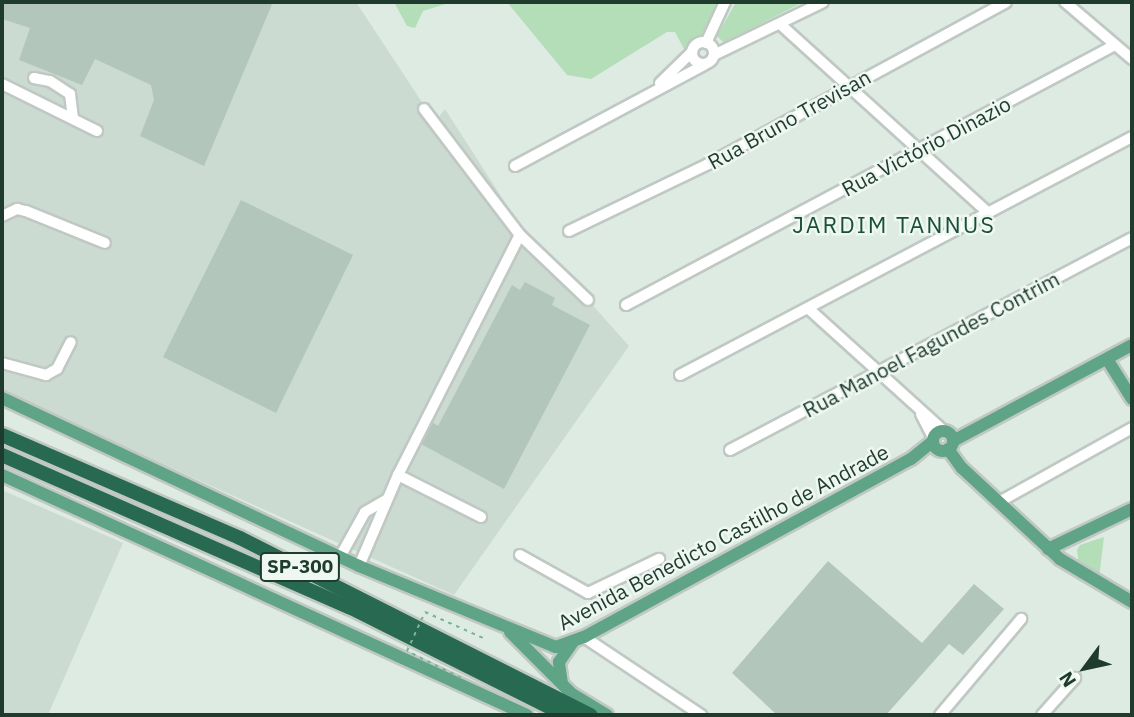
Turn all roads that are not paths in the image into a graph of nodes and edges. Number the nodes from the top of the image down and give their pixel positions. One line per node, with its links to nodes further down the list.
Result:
1 (726, 2): 6 (street)
2 (823, 2): 5 (street)
3 (1006, 2): 14 (street, Rua Bruno Trevisan)
4 (1065, 2): 7 (street)
5 (780, 24): 9 (street); 14 (street)
6 (706, 43): 8 (street); 9 (street)
7 (1115, 46): 10 (street); 20 (street, Rua Victório Dinazio)
8 (692, 52): 11 (street); 15 (street)
9 (715, 55): 11 (street)
10 (1132, 60)
11 (704, 65): 15 (street)
12 (34, 78): 17 (street)
13 (2, 84): 17 (street)
14 (848, 87): 20 (street); 24 (street, Rua Bruno Trevisan)
15 (652, 90): 21 (street)
16 (424, 109): 25 (street)
17 (73, 117): 18 (street)
18 (97, 131)
19 (1132, 137): 22 (street)
20 (920, 149): 22 (street); 29 (street, Rua Victório Dinazio)
21 (515, 166)
22 (987, 212): 30 (street)
23 (2, 216): 27 (street)
24 (569, 231)
25 (520, 234): 28 (street); 45 (street)
26 (1132, 238): 35 (street, Rua Manoel Fagundes Contrim)
27 (104, 243)
28 (588, 300)
29 (626, 304)
30 (810, 310): 35 (street); 36 (street)
31 (71, 342): 34 (street)
32 (1132, 345): 33 (main road)
33 (1107, 359): 38 (main road); 41 (main road)
34 (2, 363)
35 (878, 374): 41 (street); 42 (street, Rua Manoel Fagundes Contrim)
36 (680, 375)
37 (2, 398): 53 (main road, Avenida Benedicto Castilho de Andrade)
38 (1132, 399)
39 (1132, 428): 47 (street)
40 (2, 435): 65 (highway, SP-300)
41 (943, 440): 47 (main road); 60 (main road, Avenida Benedicto Castilho de Andrade)
42 (730, 450)
43 (2, 455): 64 (highway, SP-300)
44 (2, 475): 63 (main road)
45 (398, 475): 46 (street); 49 (street)
46 (386, 500): 53 (street); 55 (street)
47 (999, 502): 51 (main road)
48 (1132, 509): 50 (main road)
49 (481, 517)
50 (1077, 538): 51 (main road); 56 (main road)
51 (1048, 549): 56 (main road)
52 (520, 555): 54 (street)
53 (340, 557): 55 (main road, Avenida Benedicto Castilho de Andrade)
54 (659, 559)
55 (359, 566): 59 (main road, Avenida Benedicto Castilho de Andrade)
56 (1080, 573): 57 (main road)
57 (1132, 602)
58 (1021, 619): 68 (street)
59 (506, 628): 60 (main road, Avenida Benedicto Castilho de Andrade); 62 (main road)
60 (578, 640): 62 (main road); 67 (street)
61 (1075, 678): 69 (street)
62 (562, 684): 66 (main road)
63 (527, 715)
64 (565, 715)
65 (591, 715)
66 (607, 715)
67 (701, 715)
68 (940, 715)
69 (1042, 715)

